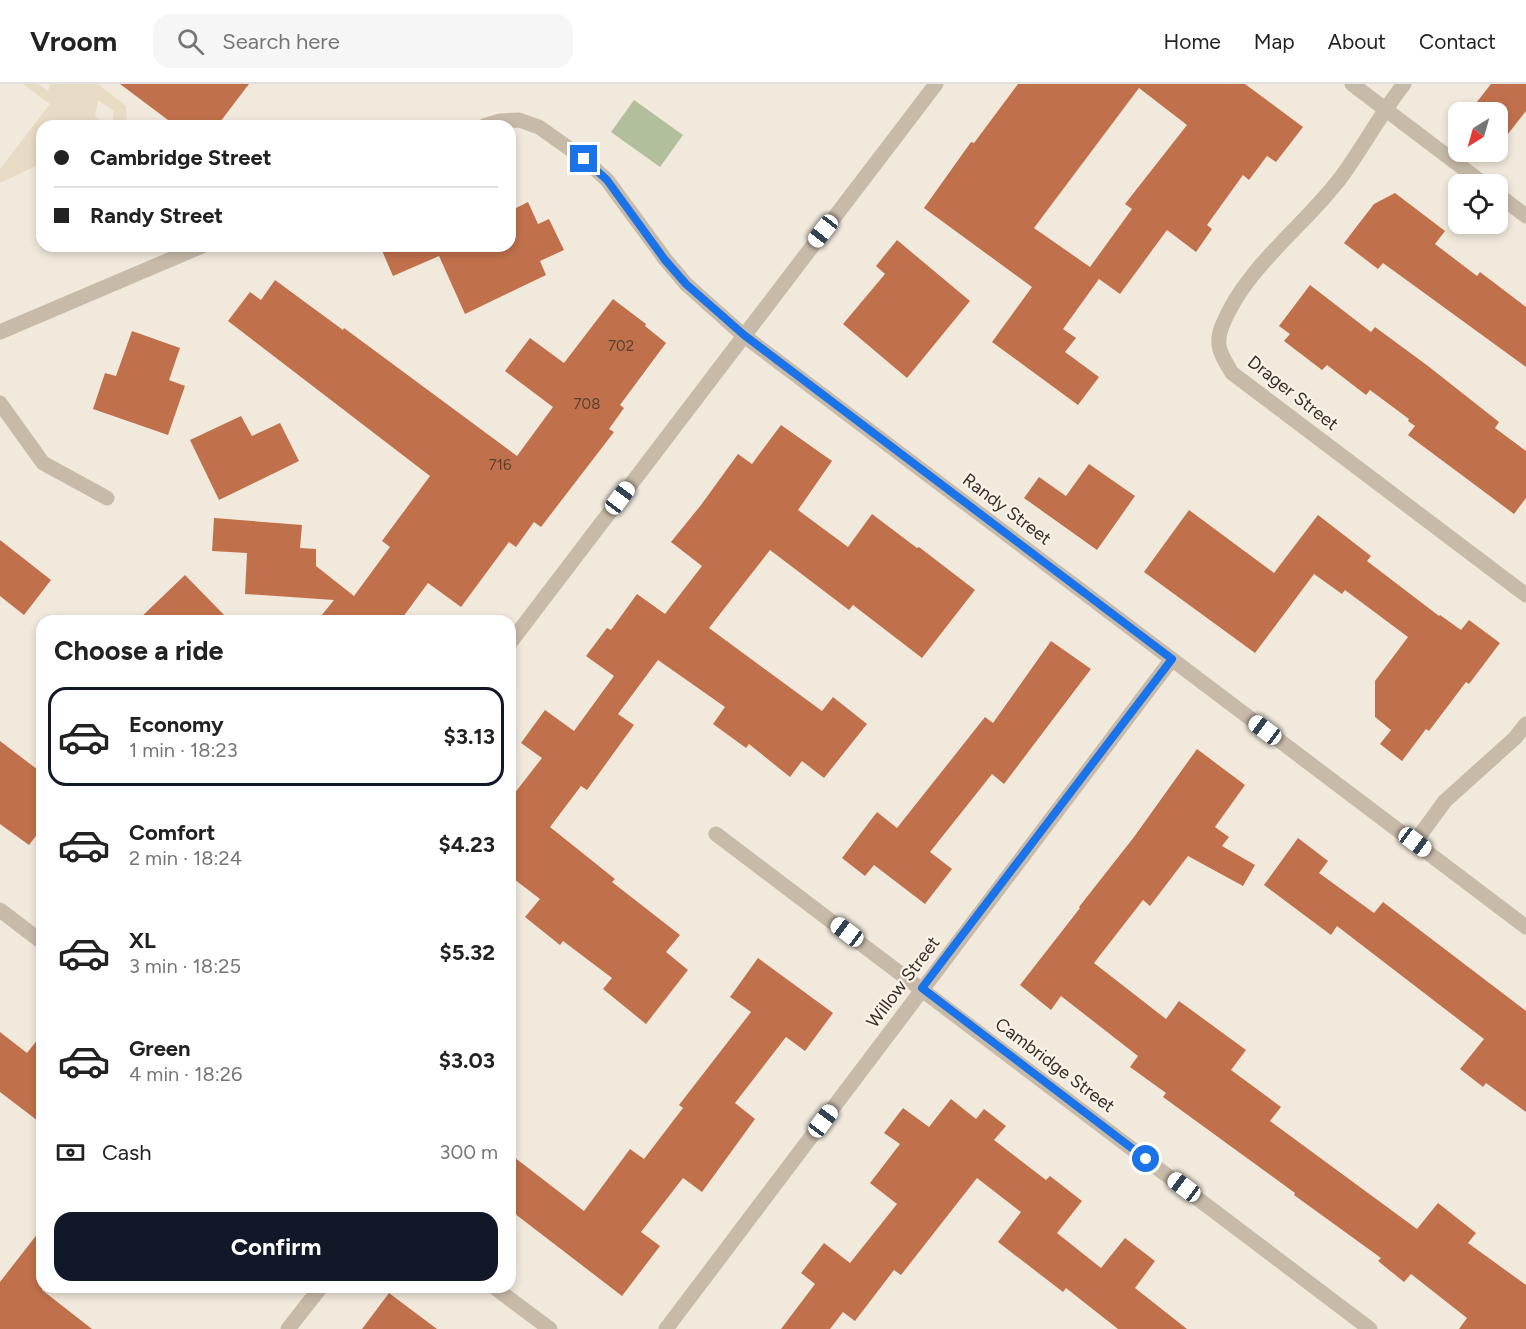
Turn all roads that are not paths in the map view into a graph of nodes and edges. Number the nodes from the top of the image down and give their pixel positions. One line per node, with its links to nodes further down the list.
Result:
1 (936, 84): 11 (street)
2 (1352, 84): 4 (street)
3 (1404, 84): 4 (street, Drager Street)
4 (1385, 109): 6 (street); 14 (street, Drager Street)
5 (516, 120): 11 (street, Randy Street)
6 (1471, 174)
7 (1508, 202): 8 (street)
8 (1526, 216)
9 (188, 252): 10 (street)
10 (0, 332)
11 (744, 335): 15 (street); 16 (street, Randy Street)
12 (0, 404): 13 (street)
13 (107, 498)
14 (1526, 595)
15 (516, 635)
16 (1172, 659): 19 (street, Randy Street); 23 (street, Willow Street)
17 (1526, 724): 19 (street)
18 (716, 834): 23 (street, Cambridge Street)
19 (1415, 842): 21 (street, Randy Street)
20 (0, 910): 22 (street)
21 (1526, 927)
22 (36, 937)
23 (922, 988): 28 (street, Willow Street); 29 (street, Cambridge Street)
24 (316, 1293): 26 (street)
25 (502, 1293): 27 (street)
26 (288, 1329)
27 (550, 1329)
28 (666, 1329)
29 (1370, 1329)

